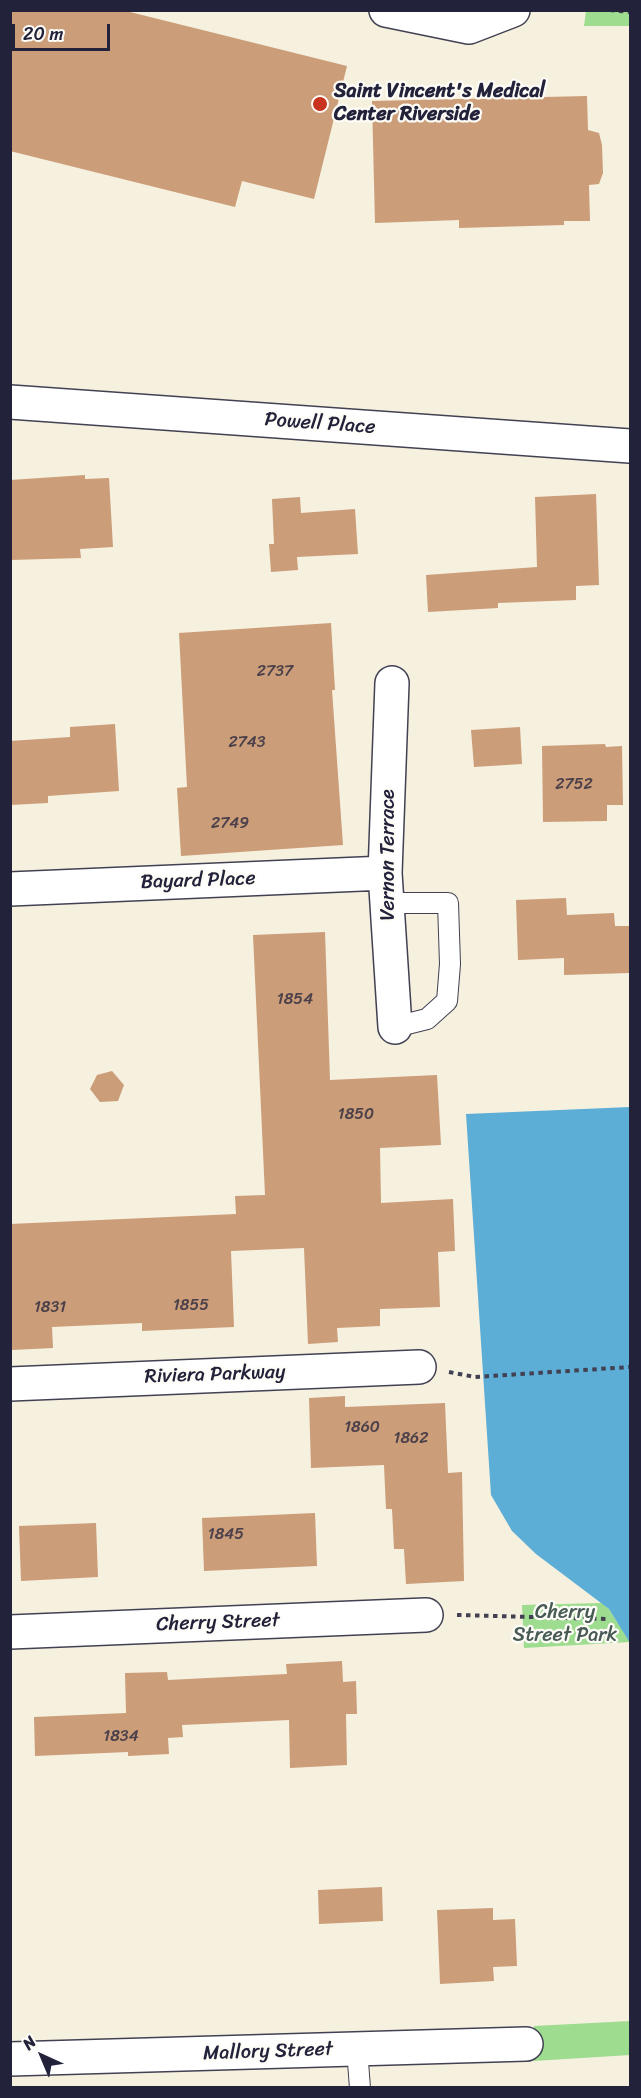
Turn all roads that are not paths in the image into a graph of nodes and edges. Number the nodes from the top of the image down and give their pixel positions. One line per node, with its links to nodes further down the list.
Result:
1 (386, 10): 2 (street)
2 (513, 10)
3 (10, 402): 4 (street, Powell Place)
4 (630, 446)
5 (392, 683): 6 (street, Vernon Terrace)
6 (386, 888): 7 (street, Bayard Place); 8 (street, Vernon Terrace); 8 (lane)
7 (10, 889)
8 (395, 1027)
9 (419, 1367): 10 (street, Riviera Parkway)
10 (10, 1384)
11 (426, 1615): 12 (street, Cherry Street)
12 (10, 1632)
13 (526, 2044): 14 (street, Mallory Street)
14 (357, 2049): 15 (street, Mallory Street); 16 (lane)
15 (10, 2059)
16 (360, 2088)

